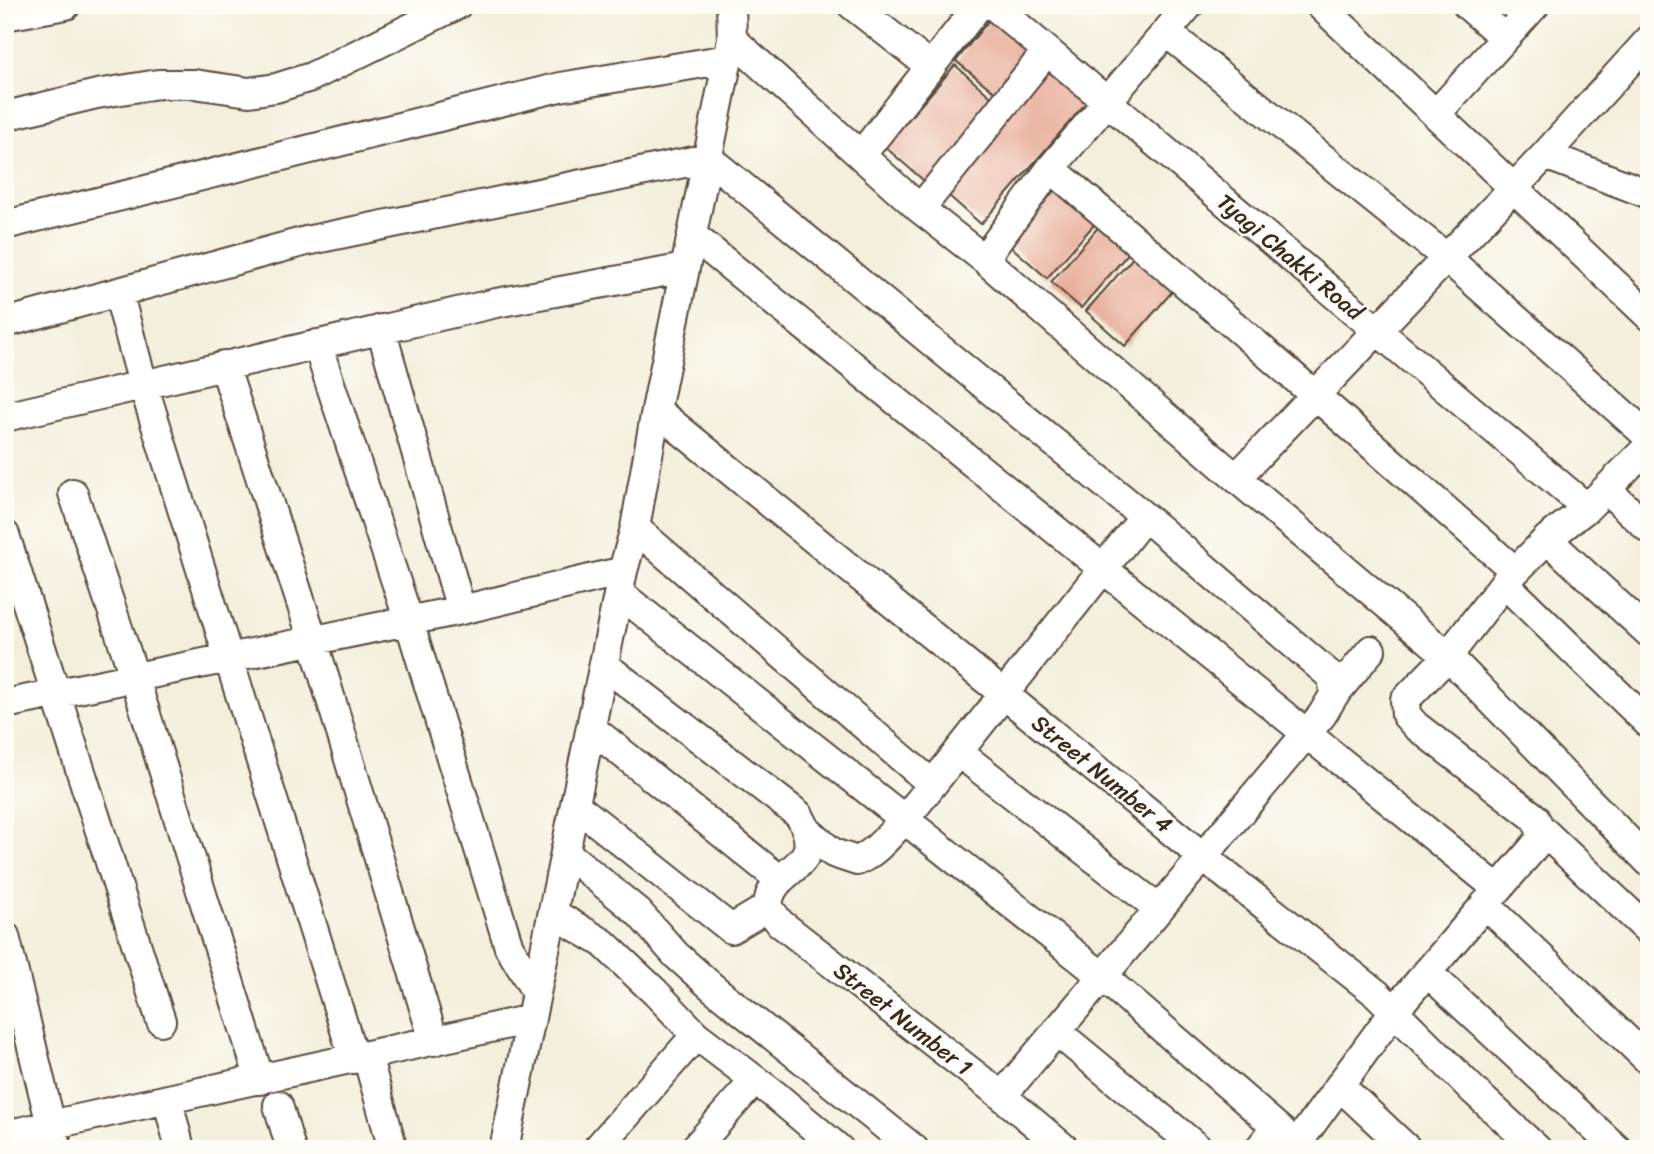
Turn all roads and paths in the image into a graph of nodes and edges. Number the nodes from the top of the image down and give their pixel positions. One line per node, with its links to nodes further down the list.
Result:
1 (66, 5): 11 (street)
2 (457, 5): 20 (street)
3 (732, 5): 15 (street)
4 (852, 5): 17 (street)
5 (979, 5): 17 (street)
6 (993, 5): 16 (street, Tyagi Chakki Road)
7 (1467, 5): 13 (street)
8 (1535, 5): 13 (street)
9 (1187, 6): 12 (street)
10 (1330, 9): 19 (street)
11 (5, 16)
12 (1166, 32): 18 (street); 30 (street)
13 (1505, 38): 19 (street)
14 (1649, 40): 22 (street)
15 (730, 49): 21 (street); 23 (street); 28 (street)
16 (1047, 51): 18 (street, Tyagi Chakki Road); 27 (street)
17 (931, 67): 21 (street)
18 (1107, 102): 24 (street); 37 (street, Tyagi Chakki Road)
19 (1436, 114): 25 (street)
20 (5, 116)
21 (861, 155): 27 (street)
22 (1545, 155): 25 (street); 26 (street)
23 (708, 158): 29 (street); 33 (street); 49 (street)
24 (1051, 168): 31 (street); 41 (street)
25 (1514, 188): 30 (street); 34 (street)
26 (1649, 194)
27 (920, 209): 31 (street)
28 (5, 225)
29 (692, 235): 32 (street); 54 (street)
30 (1447, 258): 37 (street); 44 (street)
31 (984, 260): 46 (street)
32 (685, 268): 36 (street); 42 (street)
33 (118, 292): 35 (street); 40 (street)
34 (1649, 316)
35 (5, 323)
36 (381, 329): 38 (street); 57 (street)
37 (1377, 330): 41 (street); 48 (street, Tyagi Chakki Road)
38 (317, 344): 39 (street); 58 (street)
39 (224, 365): 40 (street); 60 (street)
40 (144, 384): 43 (street); 63 (street)
41 (1315, 395): 46 (street); 55 (street)
42 (656, 410): 50 (street); 67 (street, Street Number 4)
43 (5, 417)
44 (1649, 437)
45 (1649, 446): 48 (street)
46 (1236, 478): 62 (street)
47 (73, 493): 65 (street)
48 (1597, 499): 51 (street, Tyagi Chakki Road); 53 (street)
49 (1144, 517): 54 (street); 68 (street)
50 (635, 528): 56 (street); 74 (street)
51 (1649, 529)
52 (5, 535): 66 (street)
53 (1546, 539): 55 (street); 59 (street)
54 (1103, 568): 67 (street); 72 (street)
55 (1509, 577): 62 (street); 70 (street)
56 (621, 582): 57 (street); 64 (street); 76 (street)
57 (461, 610): 58 (street)
58 (409, 621): 60 (street); 91 (street)
59 (1649, 633)
60 (313, 640): 63 (street); 97 (street)
61 (1371, 650): 68 (street)
62 (1448, 656): 77 (street); 81 (street)
63 (230, 657): 65 (street); 98 (street)
64 (604, 665): 71 (street); 78 (street)
65 (134, 676): 66 (street); 100 (street)
66 (54, 692): 69 (street); 94 (street)
67 (1004, 694): 73 (street); 80 (street, Street Number 4)
68 (1334, 695): 72 (street)
69 (5, 704)
70 (1649, 724)
71 (591, 728): 75 (street); 82 (street)
72 (1306, 732): 80 (street); 83 (street)
73 (958, 752): 74 (street); 85 (street)
74 (932, 784): 76 (street)
75 (575, 806): 79 (street); 84 (street)
76 (905, 819): 78 (street); 90 (street)
77 (1540, 828): 83 (street); 87 (street)
78 (809, 832): 82 (street)
79 (565, 852): 86 (street); 116 (street)
80 (1202, 856): 85 (street); 92 (street, Street Number 4)
81 (1649, 862)
82 (779, 879): 84 (street)
83 (1492, 897): 89 (street); 99 (street)
84 (768, 907): 103 (street, Street Number 1)
85 (1158, 908): 90 (street)
86 (553, 913): 91 (street); 96 (street)
87 (1649, 931)
88 (5, 936): 107 (street)
89 (1427, 972): 92 (street); 121 (street)
90 (1102, 976): 95 (street); 108 (street)
91 (536, 992): 93 (street)
92 (1394, 1011): 102 (street); 120 (street, Street Number 4)
93 (531, 1019): 97 (street); 110 (street)
94 (161, 1021)
95 (1056, 1031): 103 (street); 118 (street)
96 (696, 1035): 101 (street); 114 (street)
97 (434, 1041): 98 (street)
98 (361, 1058): 100 (street); 113 (street)
99 (1649, 1061)
100 (260, 1080): 104 (street)
101 (755, 1080): 109 (street); 115 (street)
102 (1340, 1086): 108 (street); 119 (street)
103 (1002, 1096): 117 (street, Street Number 1)
104 (168, 1101): 107 (street); 111 (street)
105 (278, 1105): 112 (street)
106 (5, 1135): 107 (street)
107 (55, 1137)
108 (1283, 1142)
109 (831, 1146)
110 (505, 1148)
111 (180, 1149)
112 (290, 1149)
113 (393, 1149)
114 (597, 1149)
115 (694, 1149)
116 (914, 1149)
117 (1065, 1149)
118 (1199, 1149)
119 (1407, 1149)
120 (1537, 1149)
121 (1617, 1149)

